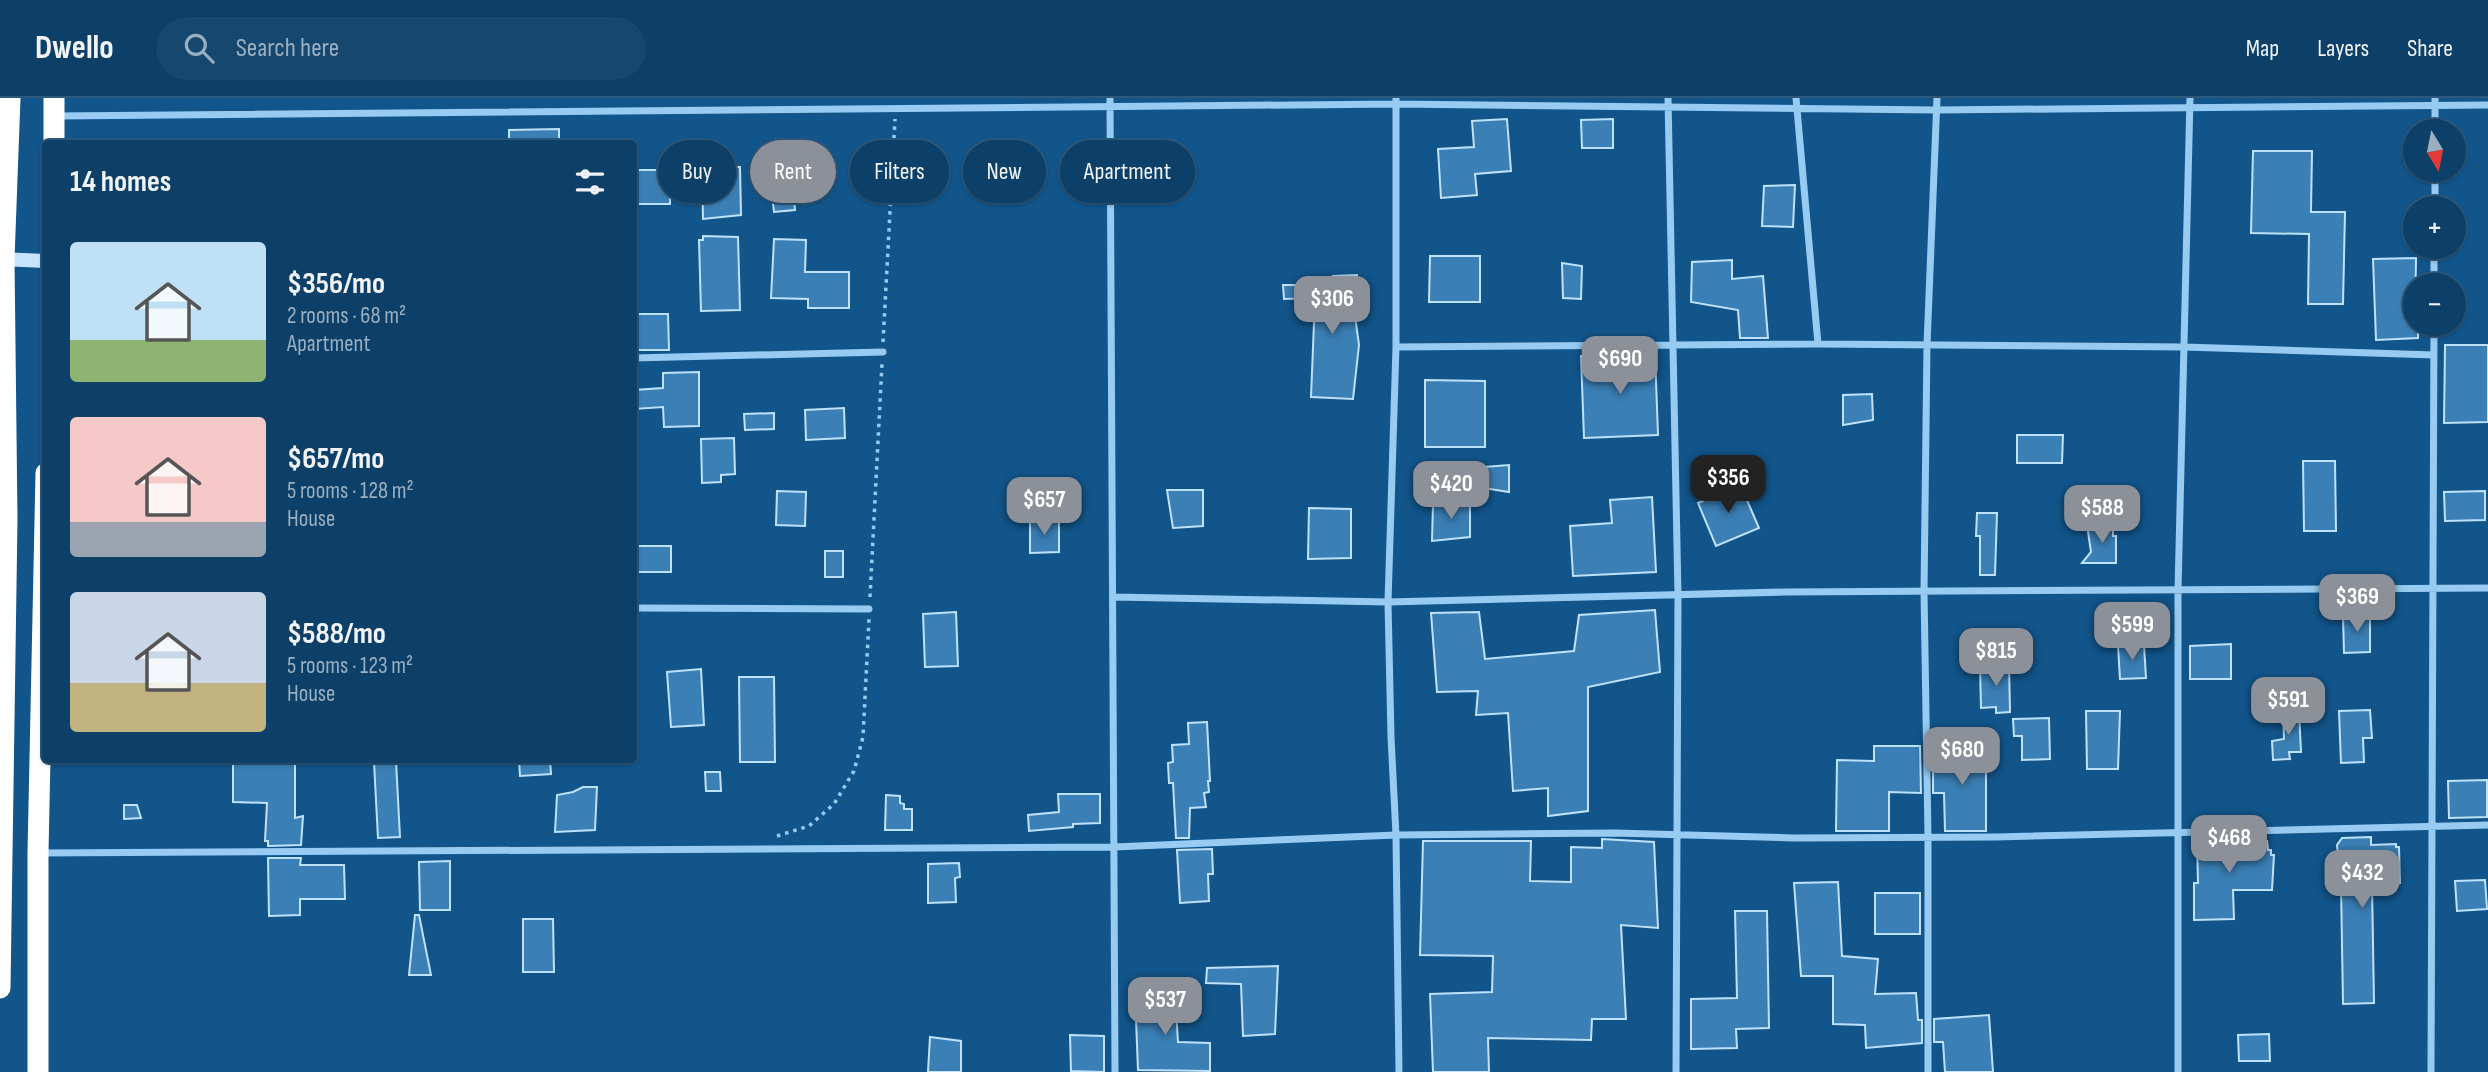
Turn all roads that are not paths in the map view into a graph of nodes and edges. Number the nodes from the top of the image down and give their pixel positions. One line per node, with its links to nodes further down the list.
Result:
1 (10, 98): 16 (highway)
2 (1110, 98): 12 (street)
3 (1796, 98): 13 (street)
4 (1937, 98): 14 (street)
5 (2190, 98): 11 (street)
6 (1396, 101): 7 (street); 12 (street); 22 (street)
7 (1667, 102): 13 (street); 20 (street)
8 (2435, 102): 9 (street); 11 (street)
9 (2488, 105)
10 (54, 107): 12 (street); 15 (highway)
11 (2190, 107): 14 (street); 23 (street)
12 (1110, 108): 32 (street)
13 (1797, 108): 14 (street); 19 (street)
14 (1937, 110): 21 (street)
15 (54, 140)
16 (2, 259): 17 (street); 45 (highway)
17 (42, 261)
18 (2434, 336): 25 (street)
19 (1818, 344): 20 (street); 21 (street)
20 (1671, 345): 22 (street); 31 (street)
21 (1927, 345): 23 (street); 30 (street)
22 (1396, 347): 33 (street)
23 (2184, 347): 25 (street); 29 (street)
24 (883, 352): 26 (street)
25 (2434, 355): 28 (street)
26 (637, 358)
27 (2488, 588): 28 (street)
28 (2434, 589): 29 (street); 38 (street)
29 (2178, 590): 30 (street); 39 (street)
30 (1924, 591): 31 (street); 42 (street)
31 (1678, 595): 33 (street); 41 (street)
32 (1113, 597): 33 (street); 43 (street)
33 (1388, 602): 40 (street)
34 (637, 608): 35 (street)
35 (869, 609)
36 (42, 688): 44 (highway)
37 (2488, 825): 38 (street)
38 (2432, 827): 39 (street); 52 (street)
39 (2178, 831): 42 (street); 51 (street)
40 (1396, 835): 41 (street); 43 (street); 48 (street)
41 (1675, 835): 42 (street); 49 (street)
42 (1928, 837): 50 (street)
43 (1114, 847): 44 (street); 47 (street)
44 (38, 853): 46 (highway)
45 (0, 988)
46 (38, 1072)
47 (1115, 1072)
48 (1399, 1072)
49 (1676, 1072)
50 (1928, 1072)
51 (2178, 1072)
52 (2431, 1072)

